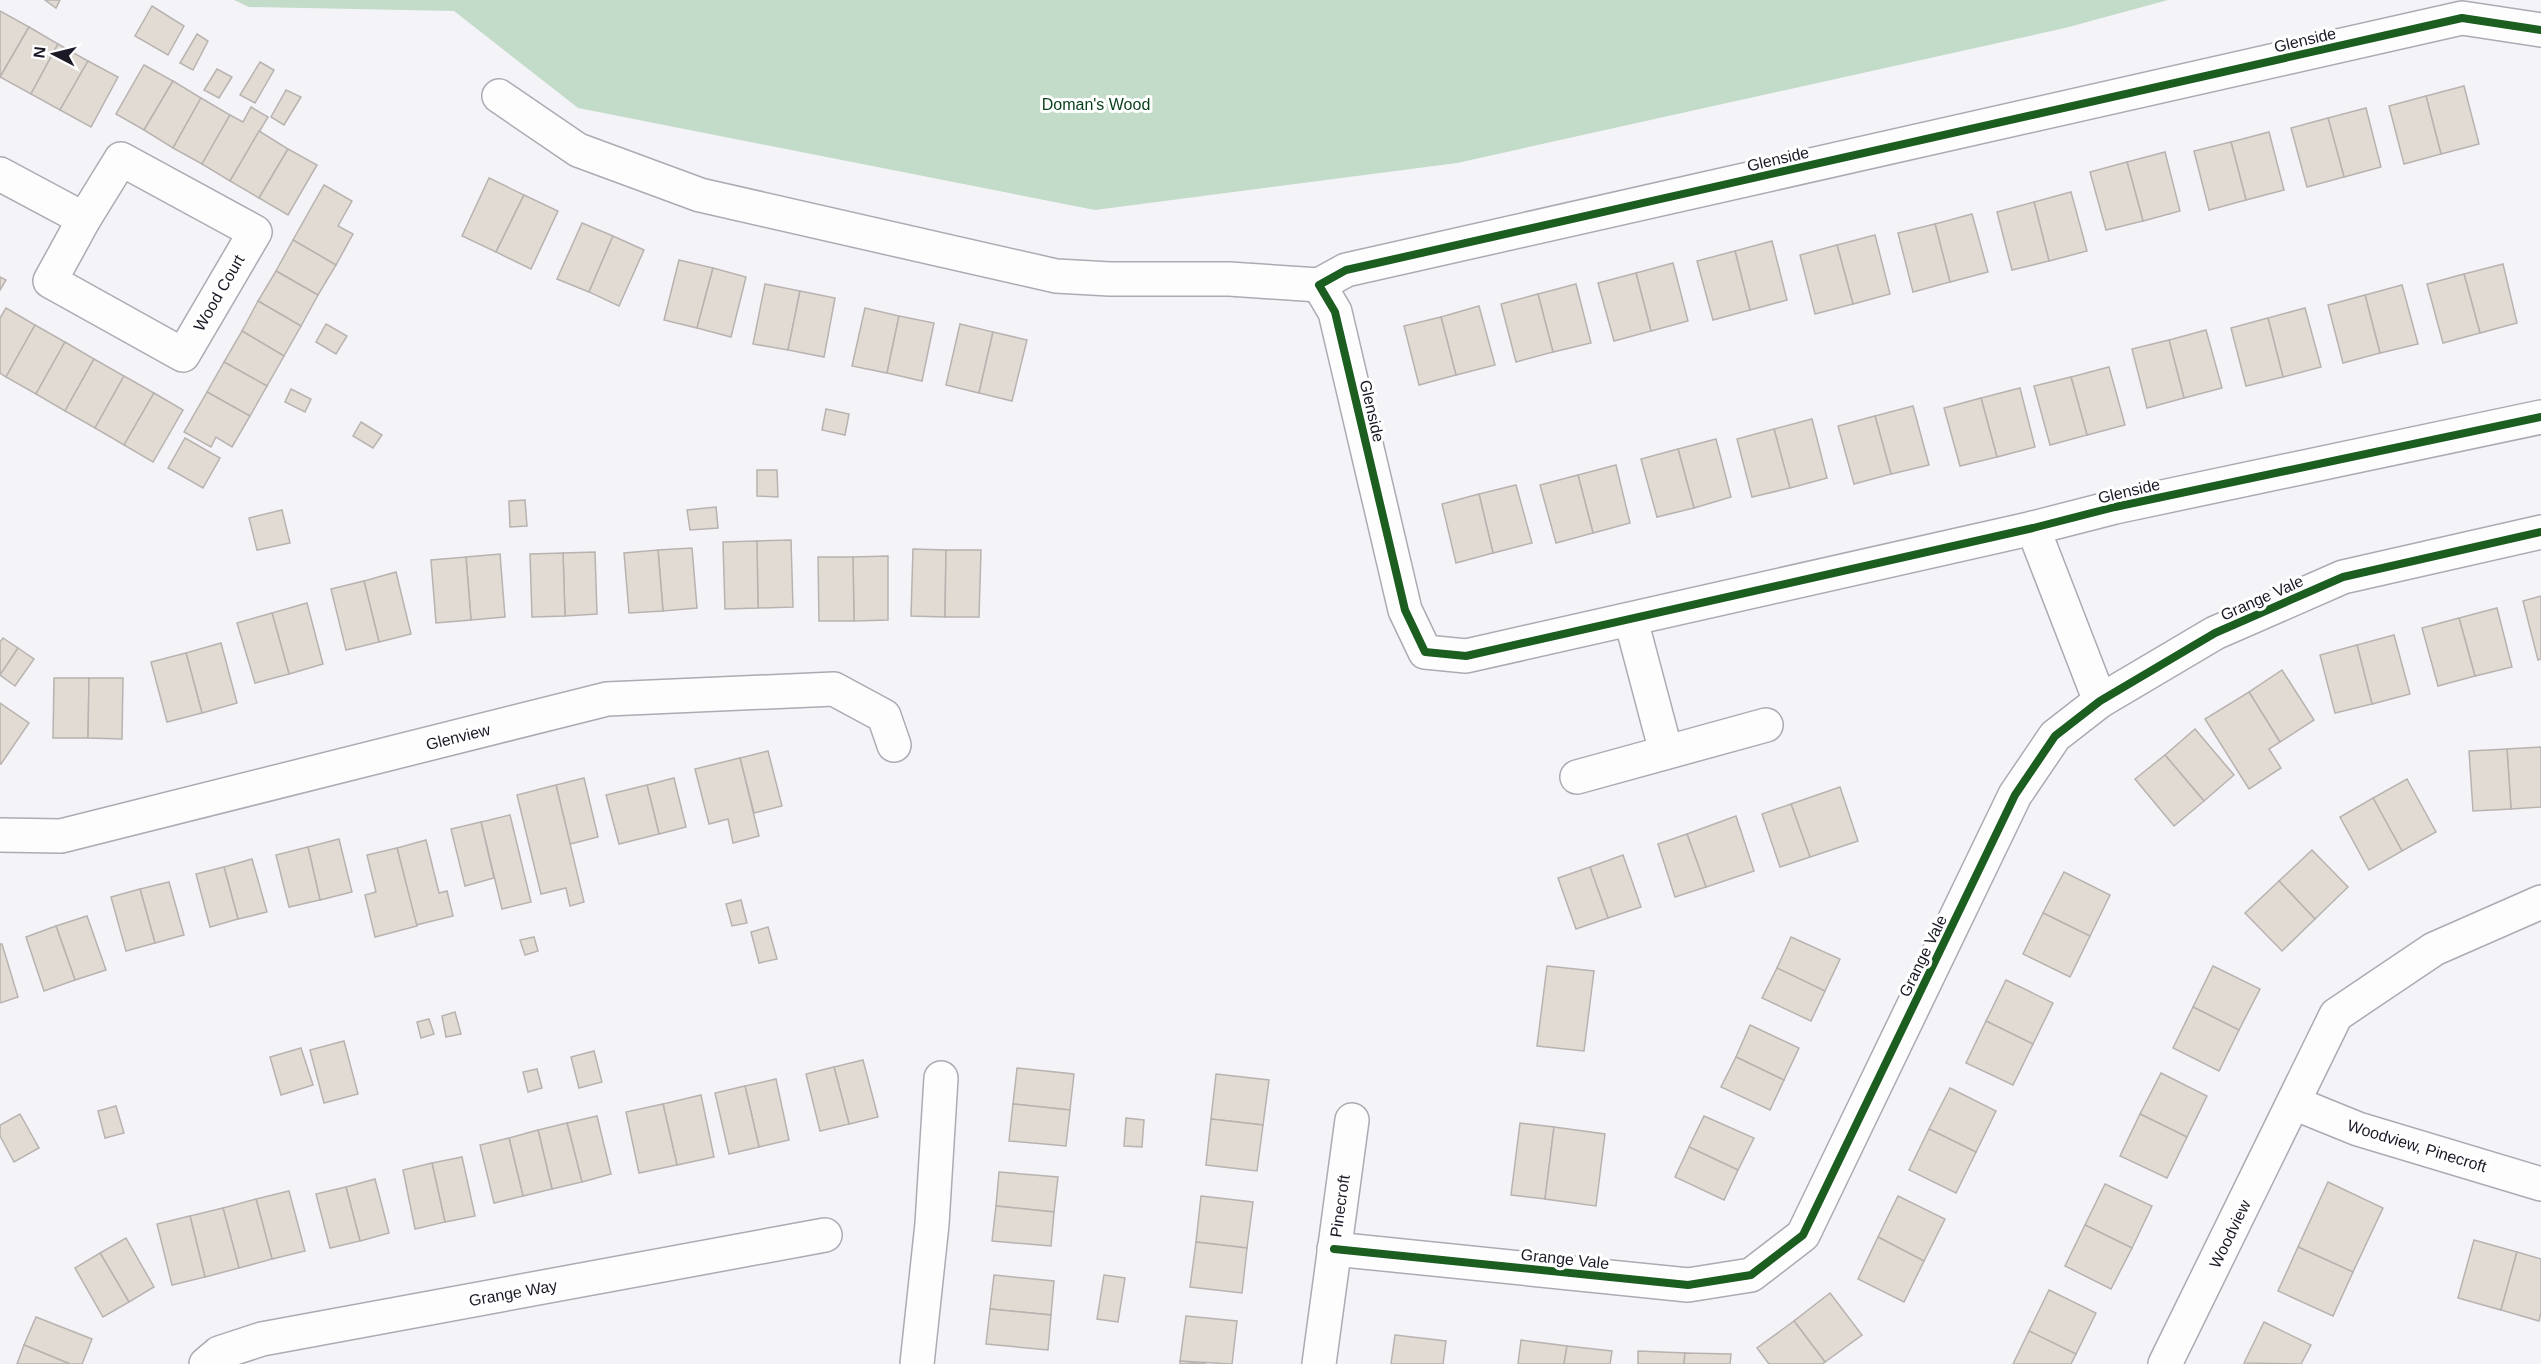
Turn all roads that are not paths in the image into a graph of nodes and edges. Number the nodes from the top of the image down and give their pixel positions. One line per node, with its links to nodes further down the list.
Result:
1 (2541, 30): 5 (street, Glenside)
2 (499, 96): 5 (street)
3 (0, 174): 4 (street)
4 (84, 219): 4 (street, Wood Court)
5 (1319, 285): 9 (street, Glenside)
6 (2541, 417): 7 (street, Glenside)
7 (2033, 528): 9 (street, Glenside); 10 (street)
8 (2541, 532): 10 (street, Grange Vale)
9 (1631, 620): 13 (street)
10 (2100, 701): 22 (street, Grange Vale)
11 (1766, 725): 13 (street)
12 (894, 745): 15 (street, Glenview)
13 (1666, 752): 14 (street)
14 (1577, 777)
15 (0, 835)
16 (2541, 902): 18 (street, Woodview)
17 (941, 1078): 24 (street)
18 (2294, 1103): 20 (street, Woodview, Pinecroft); 26 (street, Woodview)
19 (1352, 1120): 22 (street, Pinecroft)
20 (2541, 1184)
21 (825, 1235): 23 (street, Grange Way)
22 (1334, 1249): 25 (street, Pinecroft)
23 (206, 1364)
24 (917, 1364)
25 (1319, 1364)
26 (2165, 1364)

